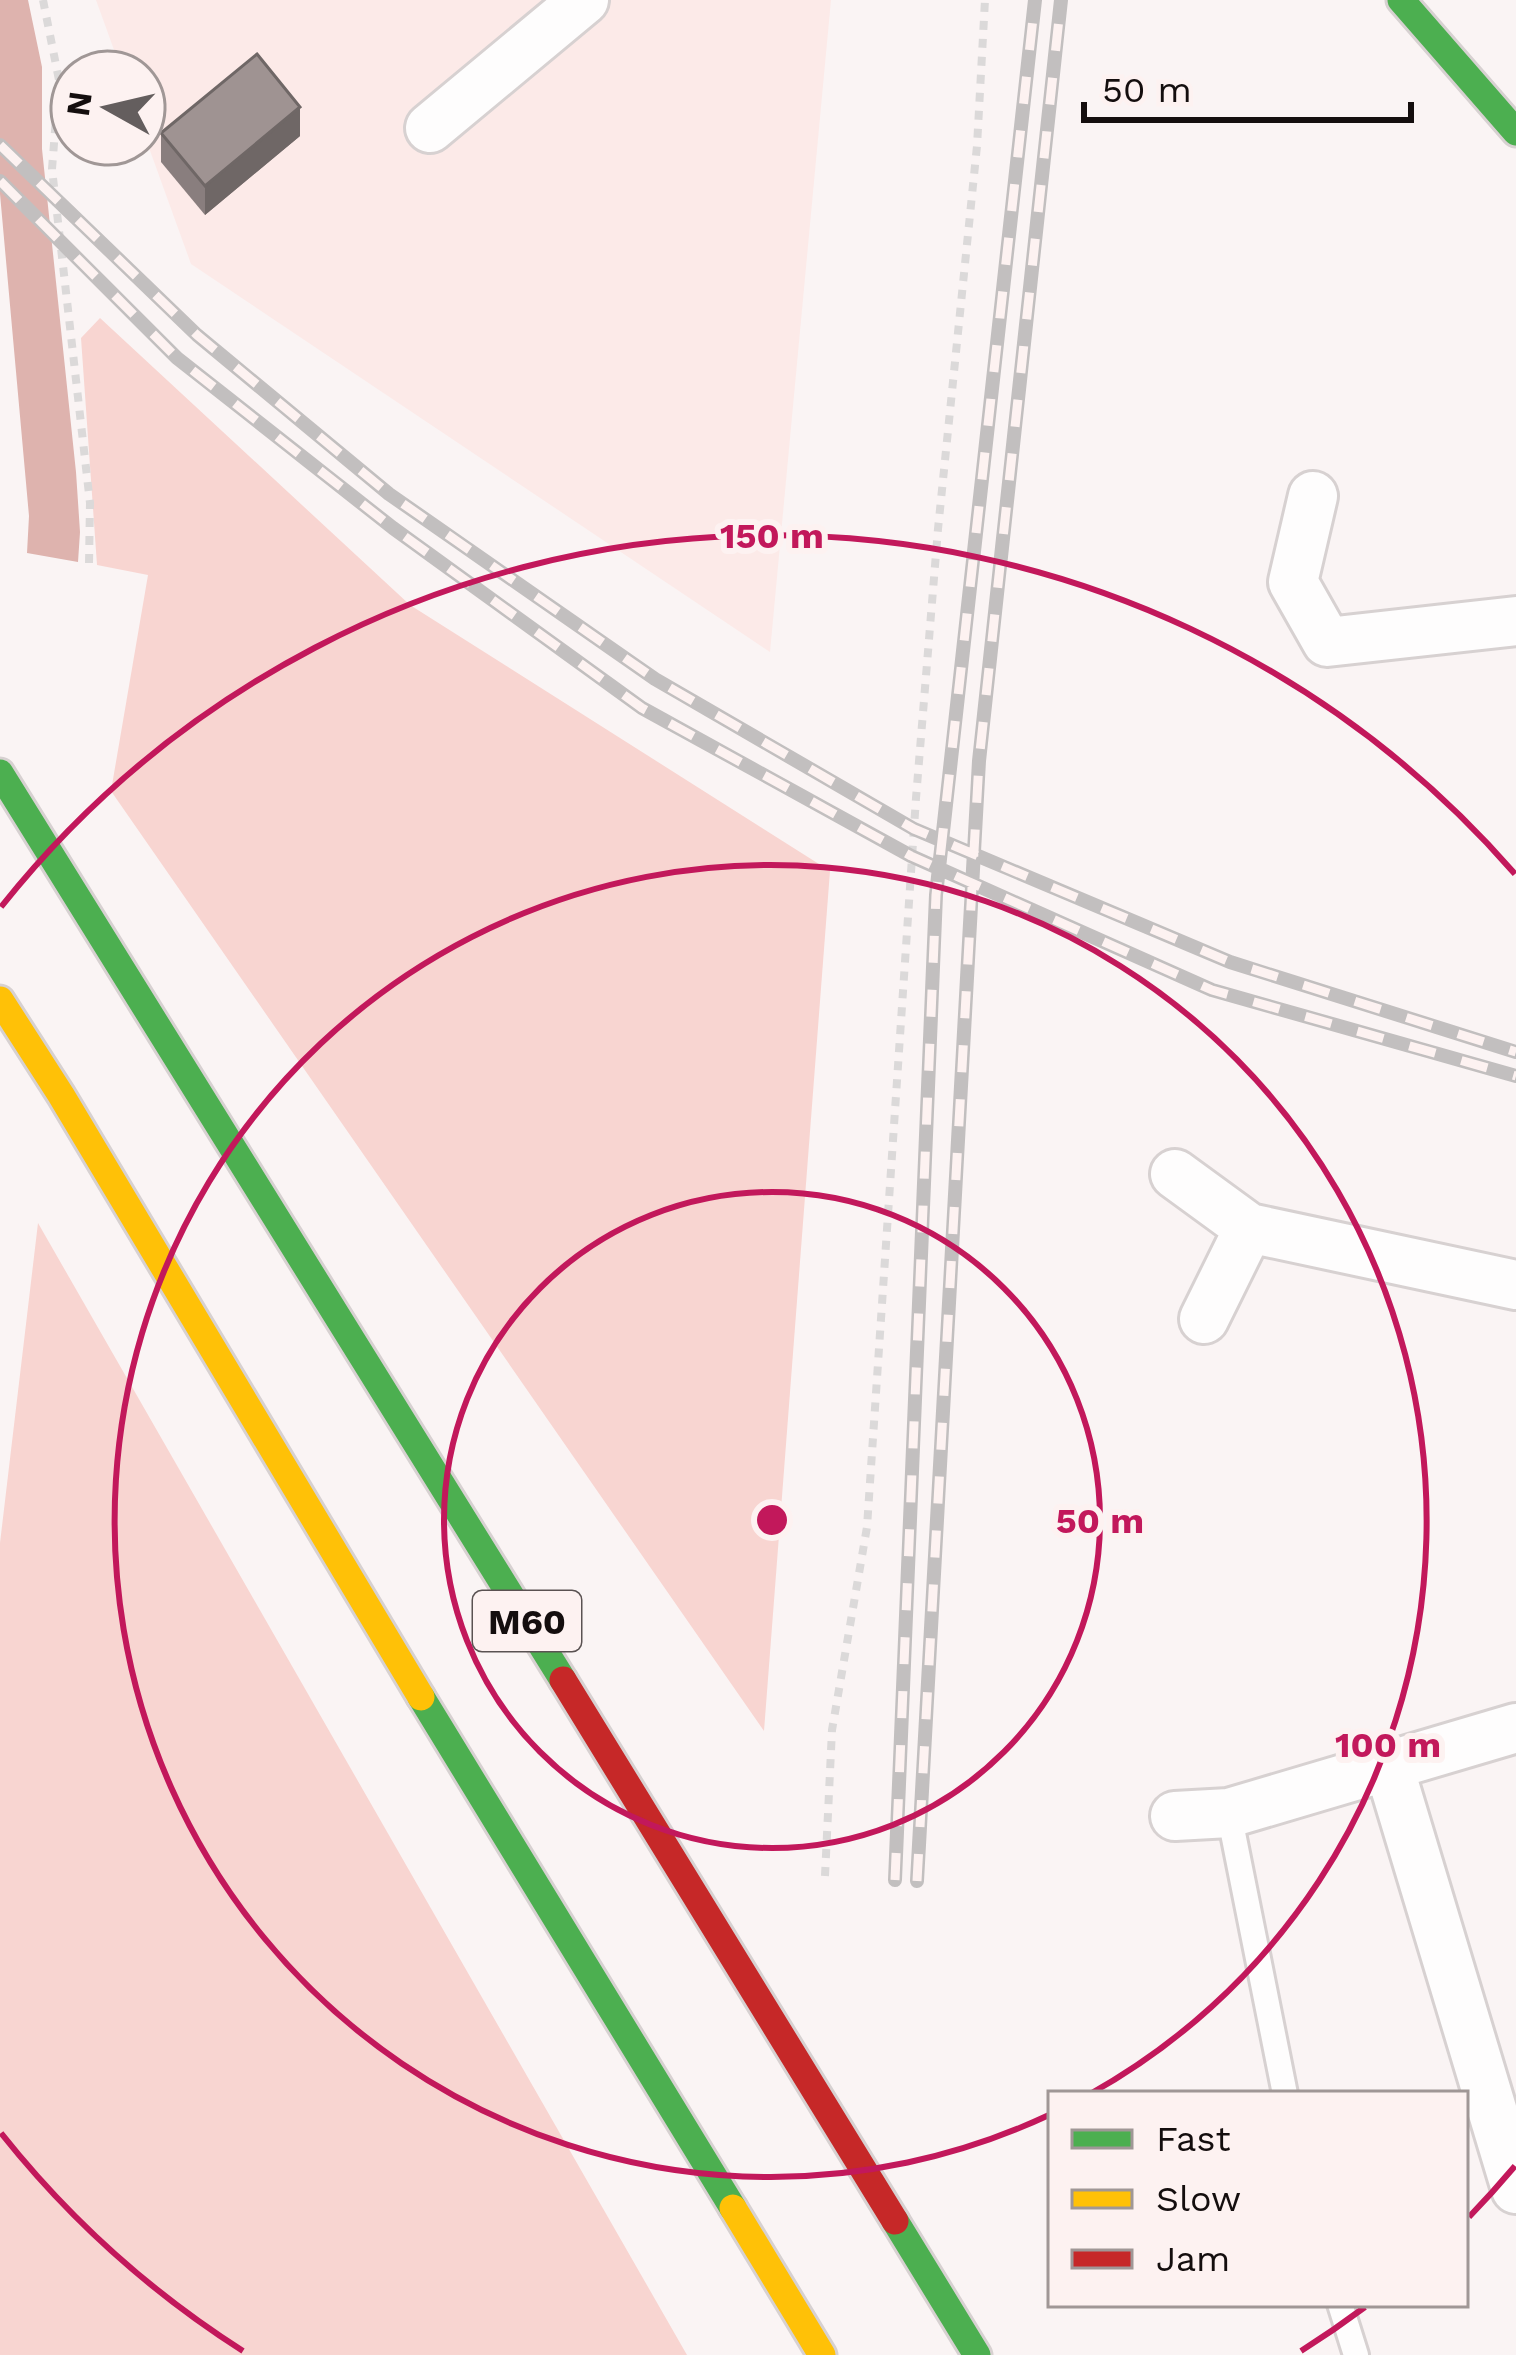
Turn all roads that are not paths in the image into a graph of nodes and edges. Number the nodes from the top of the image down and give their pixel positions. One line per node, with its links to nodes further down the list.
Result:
1 (584, 0): 3 (street)
2 (1417, 5): 4 (main road)
3 (430, 128)
4 (1516, 132)
5 (1312, 496): 6 (street)
6 (1516, 621)
7 (9, 745): 9 (main road, M60)
8 (0, 773): 9 (main road, M60)
9 (72, 891): 24 (main road, M60)
10 (0, 1000): 23 (main road)
11 (1174, 1174): 12 (street)
12 (1249, 1228): 13 (street); 14 (street)
13 (1516, 1285)
14 (1204, 1319)
15 (1516, 1728): 16 (street)
16 (1389, 1767): 17 (street); 20 (street)
17 (1228, 1813): 18 (street); 19 (lane)
18 (1175, 1816)
19 (1284, 2091)
20 (1490, 2106): 21 (street)
21 (1516, 2189)
22 (1341, 2307): 25 (lane)
23 (822, 2355)
24 (977, 2355)
25 (1356, 2355)

